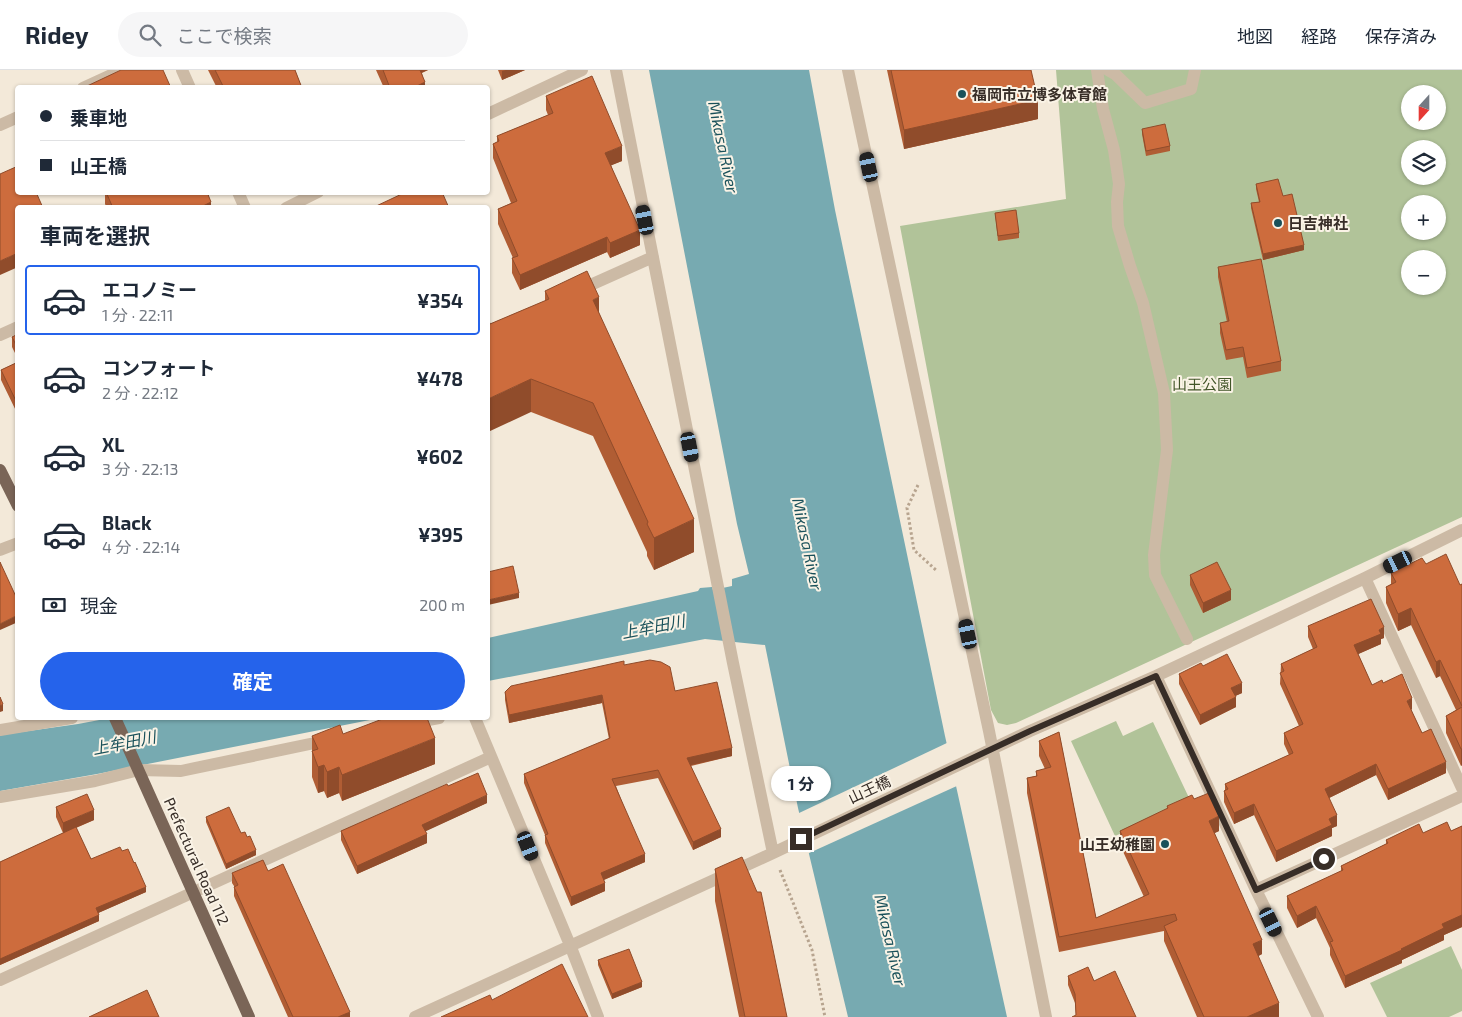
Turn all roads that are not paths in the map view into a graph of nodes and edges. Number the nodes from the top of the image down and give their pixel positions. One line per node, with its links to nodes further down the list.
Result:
1 (122, 70): 9 (street)
2 (182, 70): 10 (street)
3 (582, 70): 11 (street)
4 (616, 70): 16 (street)
5 (848, 70): 35 (street)
6 (1097, 70): 26 (street)
7 (1108, 70): 8 (street)
8 (1195, 70)
9 (90, 85)
10 (189, 85)
11 (490, 113)
12 (15, 118): 13 (street)
13 (0, 125)
14 (312, 195): 15 (street)
15 (292, 205)
16 (653, 257): 17 (street); 41 (street)
17 (566, 296)
18 (15, 329): 19 (street)
19 (0, 335)
20 (0, 470): 21 (main road)
21 (15, 500)
22 (1462, 530): 25 (street, 山王橋)
23 (15, 544): 24 (street)
24 (0, 550)
25 (1365, 578): 27 (street, 山王橋); 38 (street)
26 (1187, 639)
27 (1156, 676): 35 (street, 山王橋); 42 (street)
28 (60, 720): 33 (street)
29 (116, 720): 37 (main road, Prefectural Road 112)
30 (428, 720): 32 (street)
31 (476, 720): 36 (street)
32 (401, 725)
33 (0, 730)
34 (344, 737): 37 (street)
35 (992, 749): 41 (street, 山王橋); 49 (street)
36 (491, 757): 43 (street); 44 (street)
37 (140, 770): 40 (street); 43 (main road, Prefectural Road 112)
38 (1462, 788)
39 (1462, 796): 42 (street)
40 (0, 797)
41 (778, 850): 44 (street, 山王橋)
42 (1256, 890): 50 (street)
43 (193, 892): 45 (street); 46 (main road, Prefectural Road 112)
44 (570, 945): 47 (street, 山王橋); 48 (street)
45 (0, 980)
46 (249, 1017)
47 (415, 1017)
48 (598, 1017)
49 (1046, 1017)
50 (1318, 1017)

